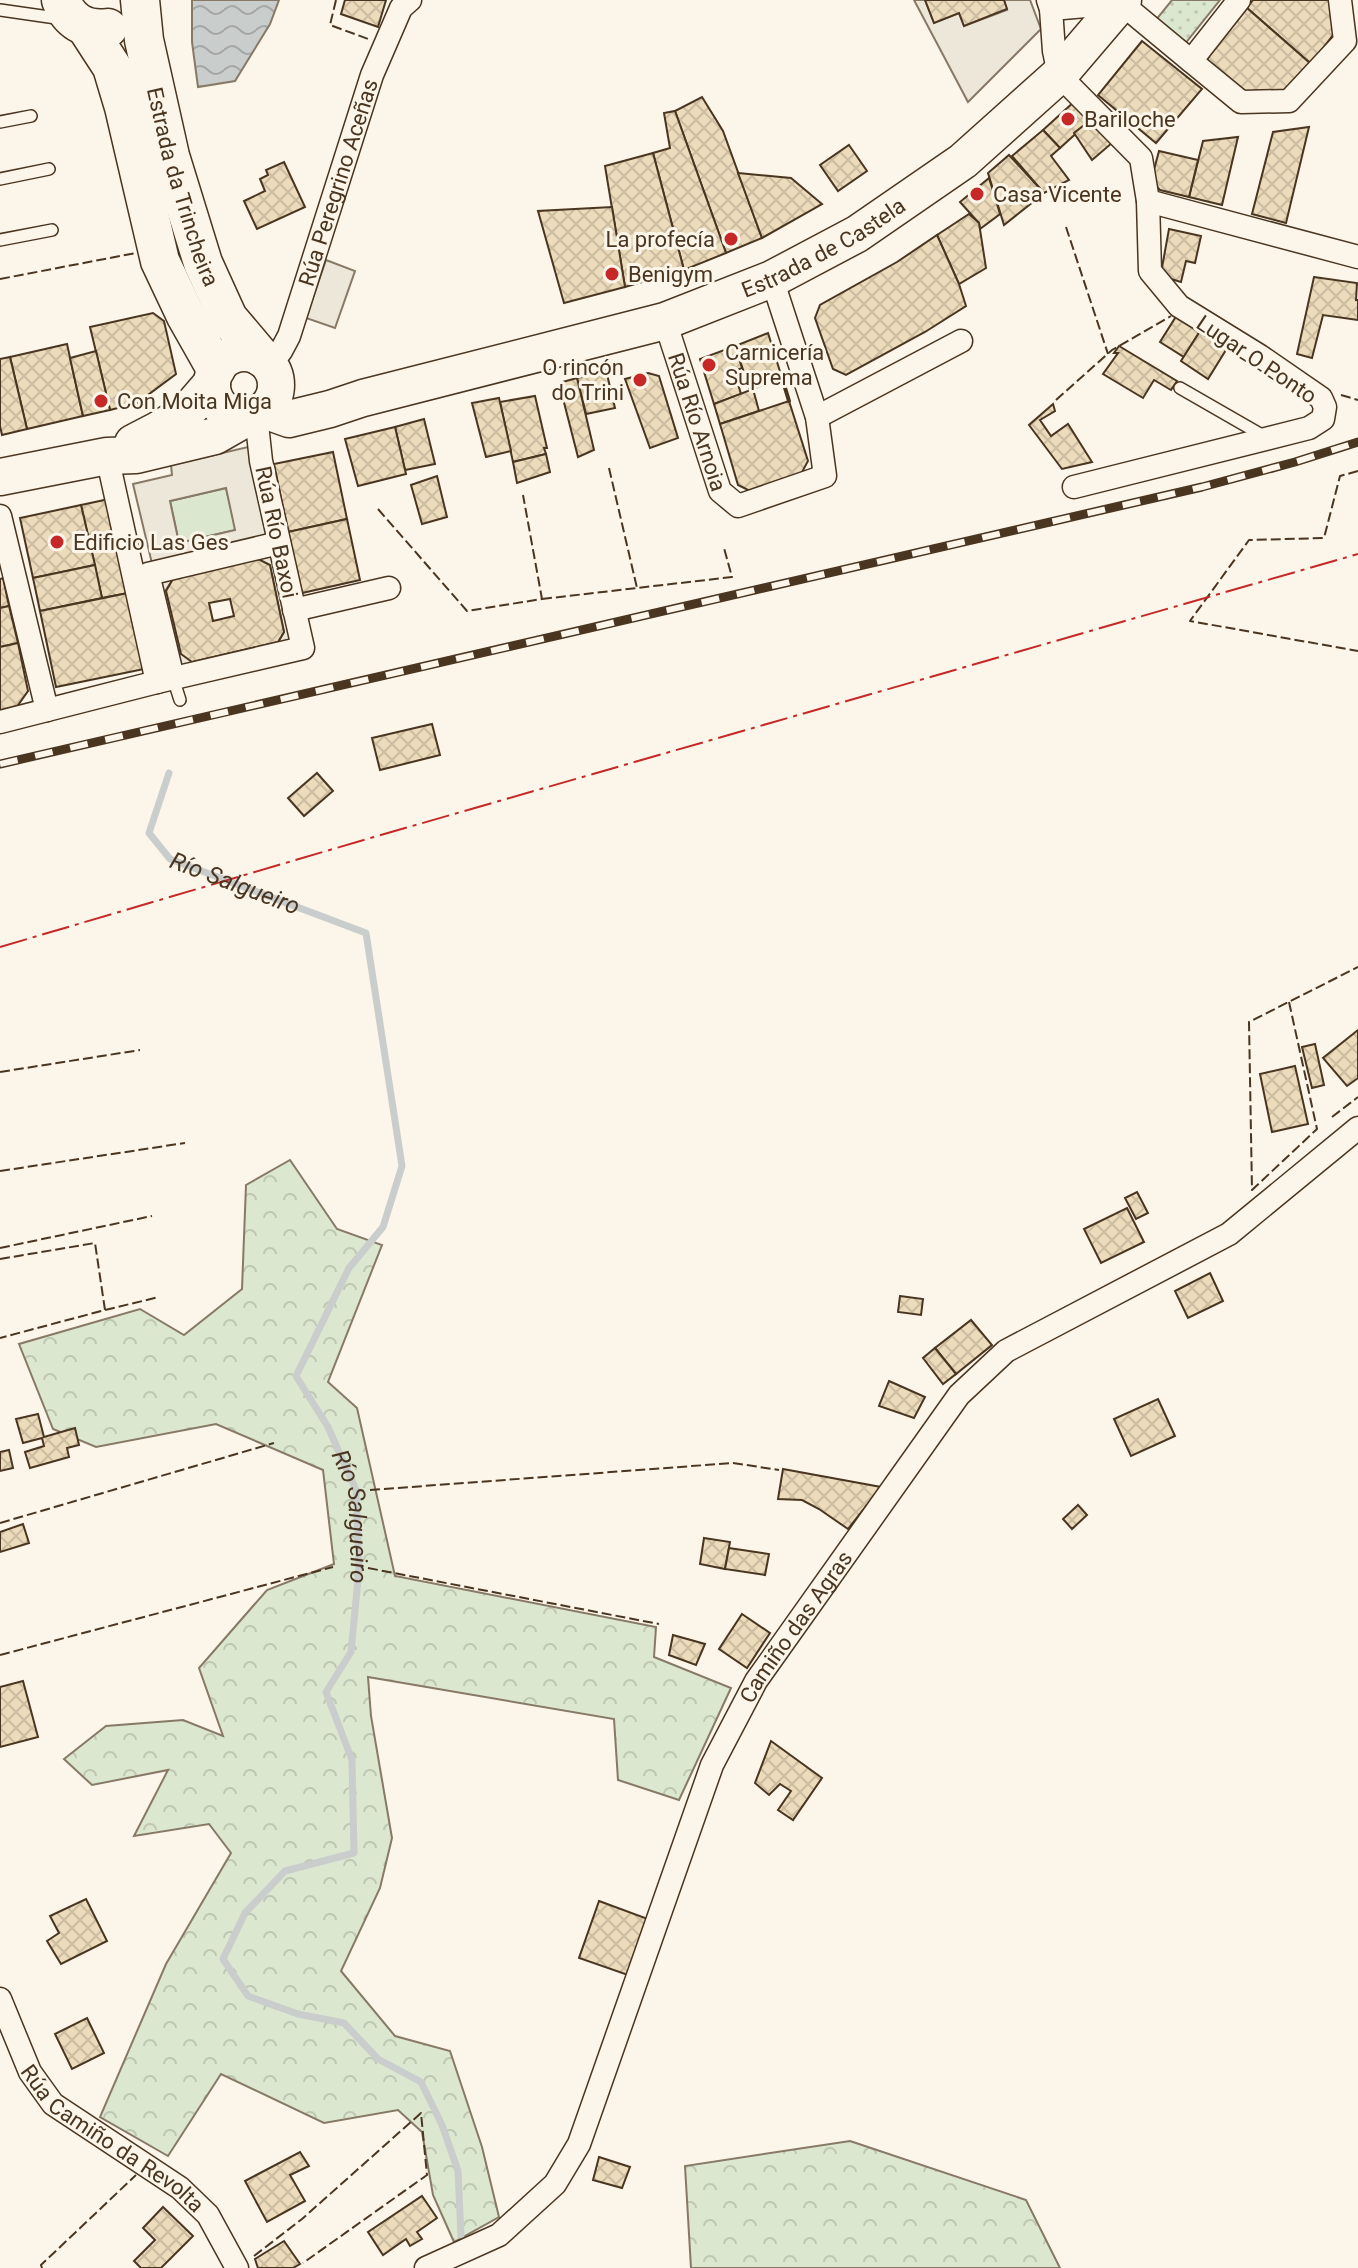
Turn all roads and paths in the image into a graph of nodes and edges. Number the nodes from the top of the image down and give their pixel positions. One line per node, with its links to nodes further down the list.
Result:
1 (139, 0): 8 (highway, Estrada da Trincheira); 22 (highway, Estrada da Trincheira)
2 (410, 0): 22 (street, Rúa Peregrino Aceñas)
3 (1239, 0): 9 (street)
4 (1340, 0): 9 (street)
5 (1122, 2): 6 (street); 9 (street); 10 (main road, Estrada de Castela)
6 (1049, 4): 10 (street)
7 (0, 10): 8 (lane)
8 (73, 16): 23 (highway, Estrada da Trincheira)
9 (1191, 61)
10 (1059, 75): 15 (street, Lugar O Ponto); 19 (main road, Estrada de Castela)
11 (31, 116): 12 (lane)
12 (0, 122)
13 (49, 169): 14 (lane)
14 (0, 179)
15 (1148, 201): 18 (street); 28 (street, Lugar O Ponto)
16 (52, 230): 17 (lane)
17 (0, 240)
18 (1358, 257)
19 (772, 279): 20 (main road, Estrada de Castela); 27 (street, Rúa Río Arnoia)
20 (665, 321): 25 (main road, Estrada de Castela); 27 (street, Rúa Río Arnoia)
21 (961, 341): 27 (street)
22 (269, 365): 23 (main road); 25 (main road); 26 (main road)
23 (214, 376): 26 (main road); 29 (main road)
24 (1180, 388): 28 (lane)
25 (363, 398): 26 (main road, Estrada de Castela)
26 (256, 414): 29 (main road); 33 (street, Rúa Río Baxoi)
27 (817, 417)
28 (1267, 438): 31 (street, Lugar O Ponto)
29 (121, 455): 30 (main road); 34 (street); 37 (street)
30 (0, 477)
31 (1074, 487)
32 (0, 516): 38 (street)
33 (279, 543): 34 (street); 36 (street, Rúa Río Baxoi)
34 (148, 574): 37 (street)
35 (389, 588): 36 (street)
36 (294, 610): 37 (street, Rúa Río Baxoi)
37 (170, 687): 38 (street)
38 (47, 710): 39 (street)
39 (0, 722)
40 (1358, 1128): 43 (street, Camiño das Agras)
41 (0, 1999): 42 (street, Rúa Camiño da Revolta)
42 (237, 2268)
43 (426, 2268)

